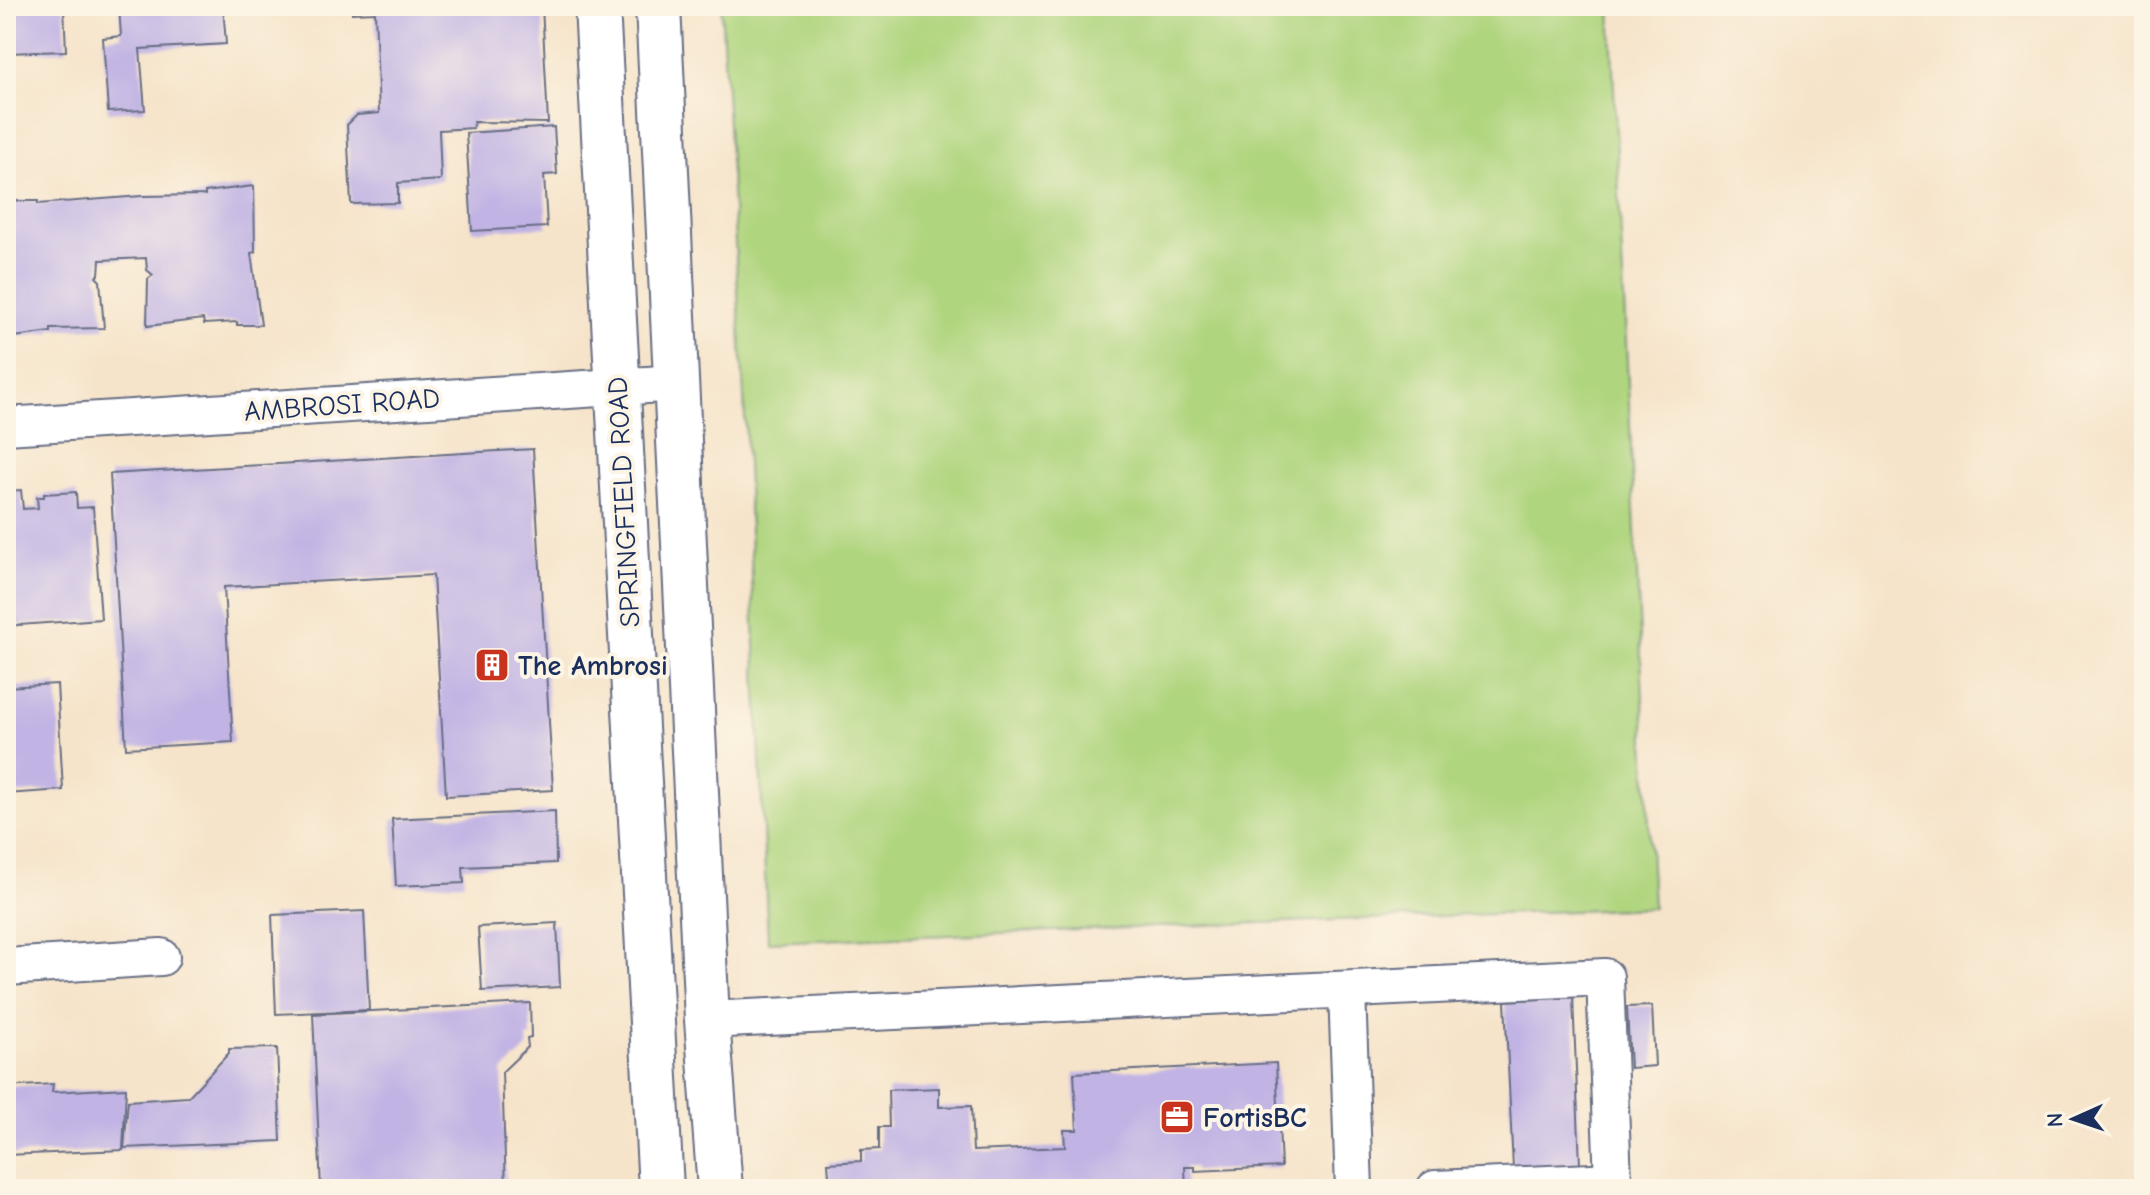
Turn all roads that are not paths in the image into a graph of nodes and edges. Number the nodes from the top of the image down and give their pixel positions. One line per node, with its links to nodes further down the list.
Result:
1 (597, 6): 4 (main road, SPRINGFIELD ROAD)
2 (658, 6): 3 (main road)
3 (678, 383): 4 (street, AMBROSI ROAD); 9 (main road)
4 (616, 386): 5 (street, AMBROSI ROAD); 11 (main road, SPRINGFIELD ROAD)
5 (6, 426)
6 (161, 957): 7 (street)
7 (6, 967)
8 (1347, 990): 9 (street); 10 (street); 13 (street)
9 (707, 1020): 12 (main road)
10 (1615, 1185): 14 (street)
11 (661, 1189)
12 (720, 1189)
13 (1354, 1189)
14 (1435, 1189)

